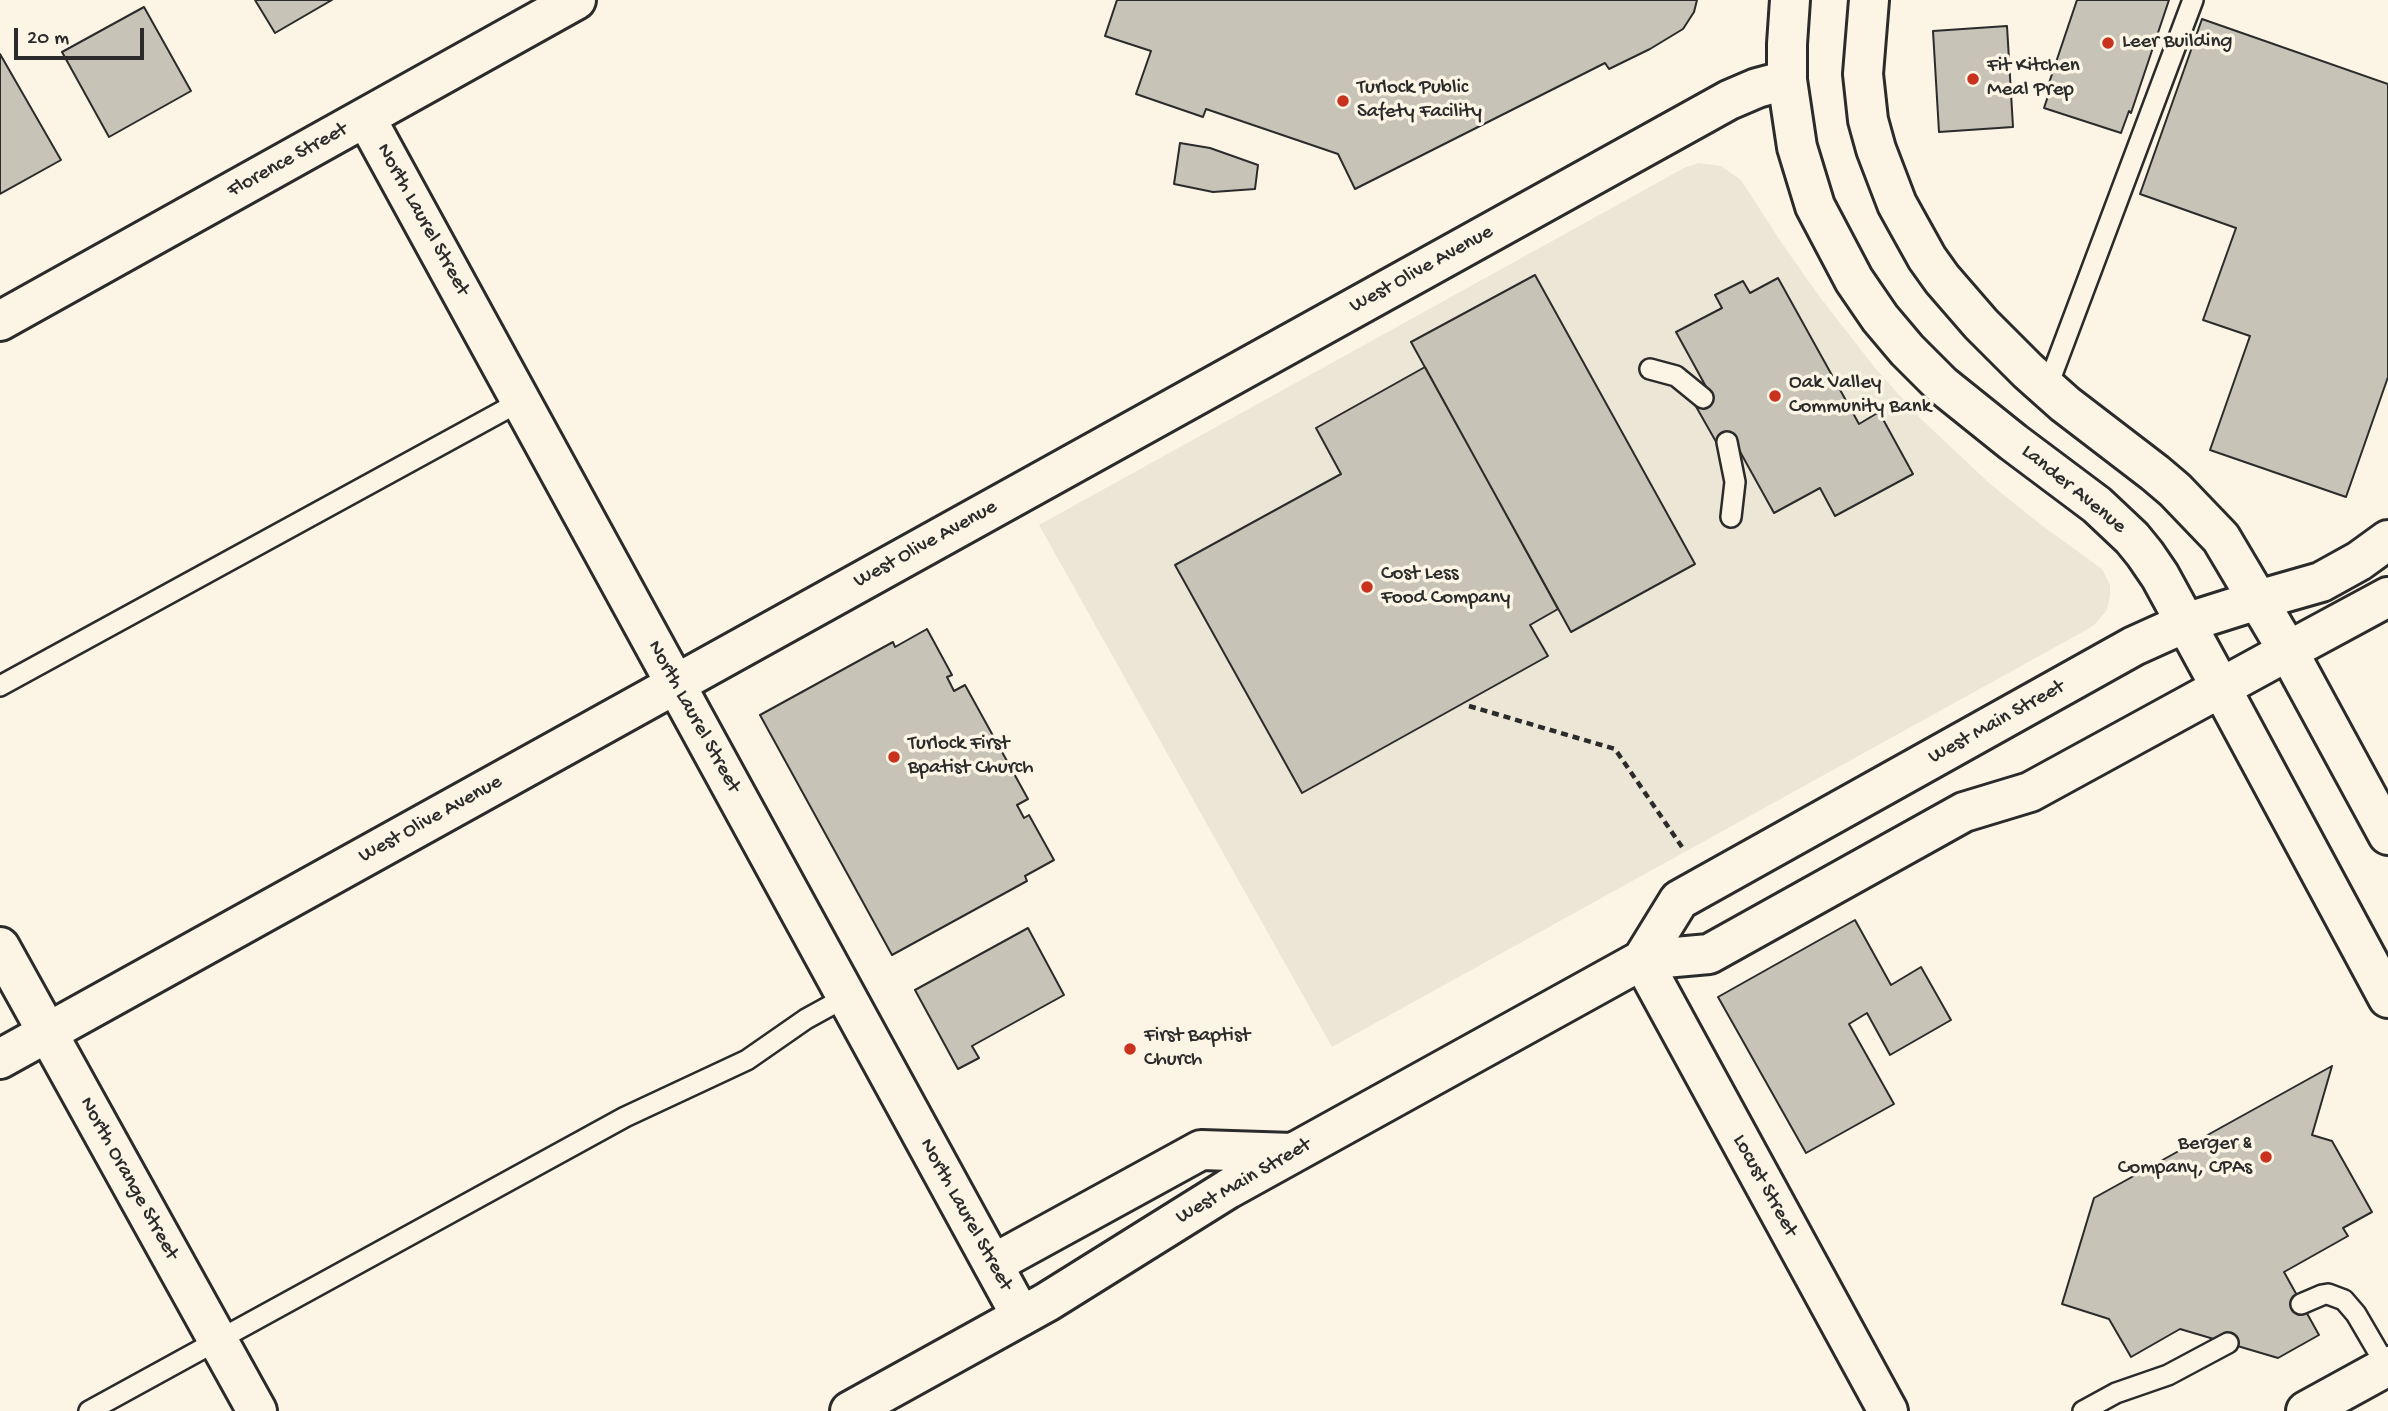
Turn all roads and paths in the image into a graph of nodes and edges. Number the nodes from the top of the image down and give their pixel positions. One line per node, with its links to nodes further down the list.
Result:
1 (576, 0): 6 (street, Florence Street)
2 (1790, 0): 5 (street)
3 (1868, 0): 9 (street)
4 (2193, 0): 9 (lane)
5 (1787, 80): 17 (street, Lander Avenue); 19 (street, West Olive Avenue)
6 (366, 118): 7 (street, Florence Street); 11 (street, North Laurel Street)
7 (0, 321)
8 (1650, 369): 10 (lane)
9 (2046, 388): 16 (street)
10 (1703, 398)
11 (521, 401): 19 (street, North Laurel Street); 21 (lane)
12 (1727, 442): 13 (lane)
13 (1731, 517)
14 (2388, 540): 16 (street, West Main Street)
15 (2388, 597): 18 (street, West Main Street)
16 (2258, 600): 17 (street, West Main Street); 18 (street)
17 (2185, 623): 20 (street, Lander Avenue); 26 (street, West Main Street)
18 (2288, 651): 20 (street, West Main Street); 23 (street)
19 (675, 684): 27 (street, North Laurel Street); 29 (street, West Olive Avenue)
20 (2220, 686): 26 (street, West Main Street); 28 (street, Lander Avenue)
21 (0, 687)
22 (1469, 706): 24 (path)
23 (2388, 835)
24 (1682, 847)
25 (0, 947): 29 (street, North Orange Street)
26 (1642, 960): 31 (street, West Main Street); 41 (street, Locust Street)
27 (846, 997): 32 (street, North Laurel Street); 35 (lane)
28 (2388, 998)
29 (47, 1033): 30 (street, West Olive Avenue); 35 (street, North Orange Street)
30 (0, 1059)
31 (1293, 1153): 32 (street); 34 (street, West Main Street)
32 (993, 1264): 34 (street, North Laurel Street)
33 (2301, 1304): 37 (lane)
34 (1021, 1316): 40 (street, West Main Street)
35 (217, 1339): 38 (lane); 39 (street, North Orange Street)
36 (2228, 1343): 42 (lane)
37 (2388, 1366): 43 (street)
38 (89, 1411)
39 (257, 1411)
40 (850, 1411)
41 (1888, 1411)
42 (2083, 1411)
43 (2306, 1411)

